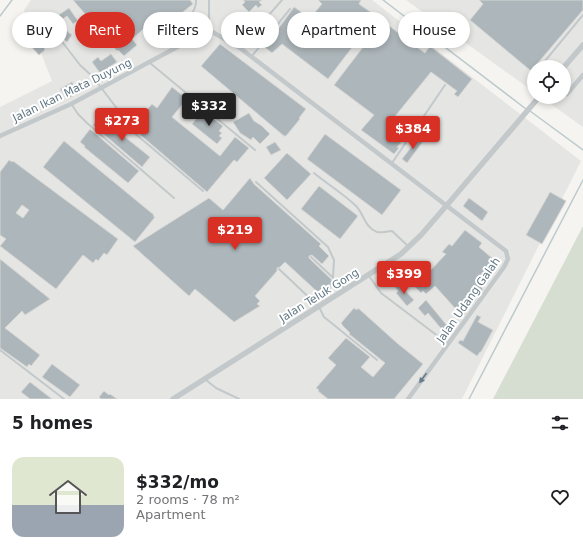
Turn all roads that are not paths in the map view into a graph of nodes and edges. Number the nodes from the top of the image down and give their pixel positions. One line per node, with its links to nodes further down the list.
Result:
1 (196, 0): 12 (lane)
2 (209, 0): 5 (lane)
3 (282, 0): 6 (lane)
4 (290, 9): 13 (lane)
5 (209, 12)
6 (272, 12)
7 (583, 15): 14 (lane)
8 (583, 45): 15 (street)
9 (67, 48): 19 (lane)
10 (176, 48): 12 (street, Jalan Ikan Mata Duyung)
11 (240, 48): 13 (street)
12 (172, 50): 16 (street, Jalan Ikan Mata Duyung)
13 (251, 58): 27 (street)
14 (546, 60)
15 (570, 60)
16 (149, 62): 21 (street, Jalan Ikan Mata Duyung); 26 (lane)
17 (116, 66): 19 (lane)
18 (583, 75): 22 (street)
19 (94, 79): 21 (lane)
20 (445, 85): 27 (lane)
21 (101, 88): 23 (street, Jalan Ikan Mata Duyung); 30 (lane)
22 (571, 89)
23 (71, 104): 25 (street, Jalan Ikan Mata Duyung); 31 (lane)
24 (533, 104): 32 (street, Jalan Teluk Gong)
25 (0, 136)
26 (256, 150)
27 (392, 164): 32 (street)
28 (314, 173): 33 (lane)
29 (256, 182): 37 (lane)
30 (203, 191)
31 (174, 198)
32 (447, 206): 33 (street, Jalan Teluk Gong); 40 (street, Jalan Udang Galah)
33 (409, 247): 36 (street, Jalan Teluk Gong)
34 (311, 257): 37 (lane)
35 (280, 269): 39 (lane)
36 (368, 275): 38 (street, Jalan Teluk Gong); 40 (lane)
37 (333, 277): 38 (lane)
38 (346, 290): 39 (street, Jalan Teluk Gong)
39 (319, 307): 42 (lane); 43 (street, Jalan Teluk Gong)
40 (448, 344): 47 (street, Jalan Udang Galah, one-way to 47)
41 (0, 350): 44 (lane)
42 (377, 360)
43 (205, 379): 45 (street, Jalan Teluk Gong); 46 (lane)
44 (64, 399)
45 (173, 399)
46 (239, 399)
47 (408, 399)

